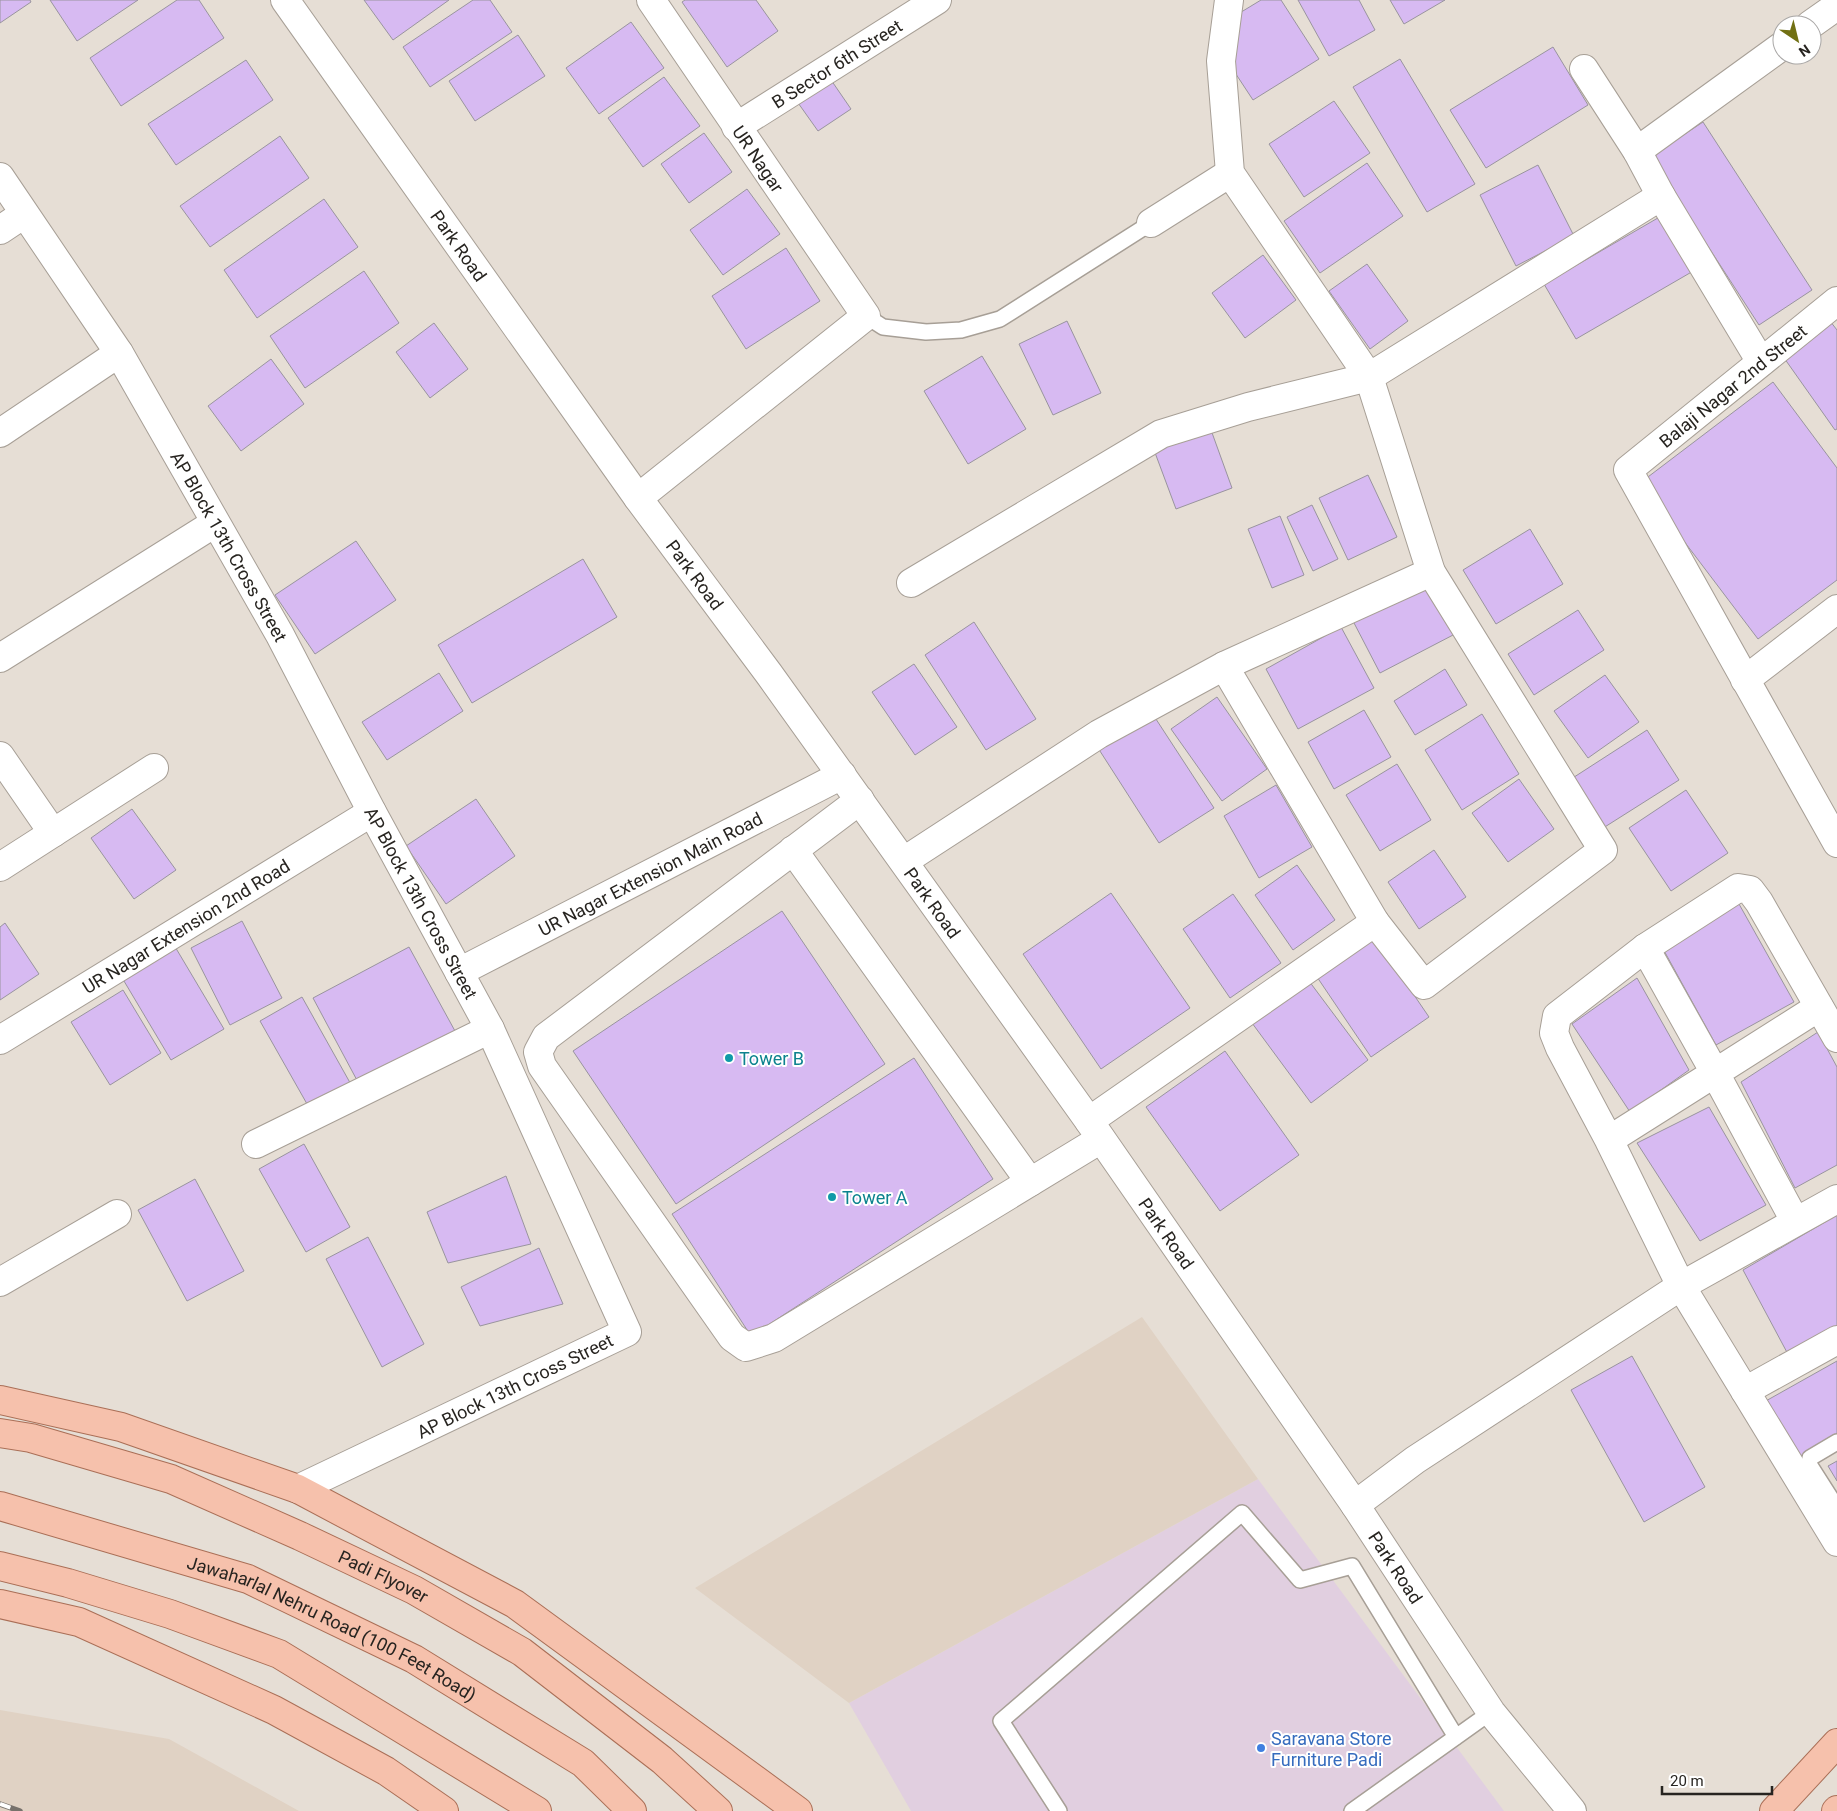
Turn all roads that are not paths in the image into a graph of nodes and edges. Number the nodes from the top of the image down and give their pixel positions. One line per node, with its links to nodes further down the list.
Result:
1 (285, 0): 23 (street, Park Road)
2 (651, 0): 9 (street, UR Nagar)
3 (937, 0): 9 (street, B Sector 6th Street)
4 (1229, 0): 11 (street)
5 (1837, 6): 6 (street)
6 (1822, 17)
7 (1772, 53): 10 (street)
8 (1584, 69): 10 (street)
9 (736, 127): 18 (street, UR Nagar)
10 (1637, 151): 13 (street)
11 (1230, 173): 15 (street); 21 (street)
12 (0, 176): 14 (street, AP Block 13th Cross Street)
13 (1661, 196): 20 (street); 21 (street)
14 (24, 214): 16 (street); 19 (street, AP Block 13th Cross Street)
15 (1151, 223): 18 (lane)
16 (0, 230)
17 (1837, 301): 20 (street, Balaji Nagar 2nd Street)
18 (866, 316): 23 (street)
19 (119, 353): 22 (street); 24 (street, AP Block 13th Cross Street)
20 (1761, 362): 30 (street, Balaji Nagar 2nd Street)
21 (1368, 378): 25 (street); 26 (street)
22 (0, 433)
23 (638, 498): 33 (street, Park Road)
24 (215, 523): 28 (street); 35 (street, AP Block 13th Cross Street)
25 (1431, 572): 29 (street); 41 (street)
26 (911, 583)
27 (1837, 609): 30 (street)
28 (0, 658)
29 (1224, 666): 39 (street); 41 (street)
30 (1745, 680): 37 (street)
31 (0, 756): 36 (street)
32 (154, 768): 36 (street)
33 (842, 775): 34 (street, Park Road); 43 (street, UR Nagar Extension Main Road)
34 (860, 800): 38 (street); 39 (street, Park Road)
35 (372, 812): 43 (street, AP Block 13th Cross Street); 47 (street, UR Nagar Extension 2nd Road)
36 (53, 833): 40 (street)
37 (1837, 843)
38 (793, 850): 52 (street); 52 (street)
39 (904, 861): 49 (street, Park Road)
40 (0, 867)
41 (1375, 922): 49 (street)
42 (1645, 948): 44 (street); 48 (street); 50 (street)
43 (458, 972): 45 (street, AP Block 13th Cross Street)
44 (1819, 1007): 46 (street); 48 (street)
45 (490, 1029): 51 (street); 63 (street, AP Block 13th Cross Street)
46 (1837, 1038)
47 (0, 1040)
48 (1715, 1073): 50 (street); 55 (street)
49 (1095, 1130): 52 (street); 64 (street, Park Road)
50 (1609, 1140): 57 (street)
51 (256, 1144)
52 (1030, 1182)
53 (1837, 1199): 55 (street)
54 (117, 1214): 56 (street)
55 (1796, 1221): 57 (street)
56 (0, 1282)
57 (1681, 1286): 59 (street); 64 (street)
58 (1837, 1340): 59 (street)
59 (1745, 1391): 67 (street)
60 (0, 1400): 63 (main road)
61 (0, 1433): 76 (main road, Padi Flyover)
62 (1837, 1442): 66 (lane)
63 (298, 1489): 77 (main road)
64 (1355, 1505): 70 (street, Park Road)
65 (0, 1506): 75 (main road, Jawaharlal Nehru Road (100 Feet Road))
66 (1837, 1508)
67 (1837, 1542)
68 (0, 1566): 74 (main road)
69 (0, 1604): 73 (main road)
70 (1491, 1712): 71 (lane); 80 (street, Park Road)
71 (1456, 1737): 78 (lane); 79 (lane)
72 (1837, 1743): 81 (main road)
73 (444, 1811)
74 (536, 1811)
75 (632, 1811)
76 (718, 1811)
77 (798, 1811)
78 (1059, 1811)
79 (1352, 1811)
80 (1572, 1811)
81 (1774, 1811)

